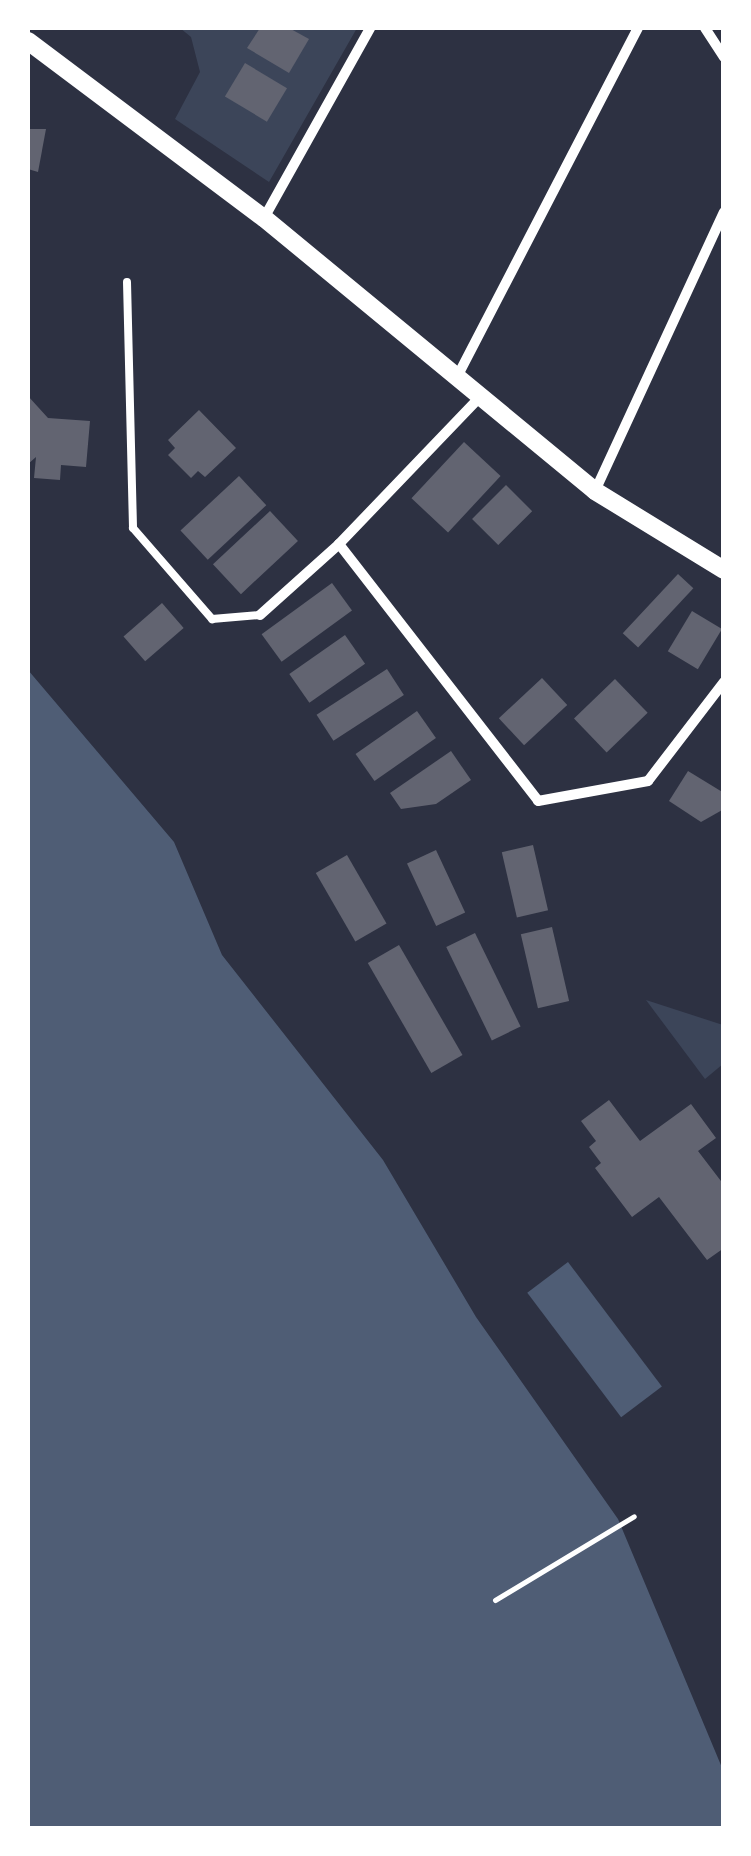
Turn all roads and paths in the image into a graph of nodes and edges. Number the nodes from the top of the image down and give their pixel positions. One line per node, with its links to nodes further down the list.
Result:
1 (370, 28): 7 (street)
2 (638, 28): 9 (street)
3 (705, 28): 5 (street)
4 (28, 41): 7 (street)
5 (724, 57)
6 (724, 212): 11 (street)
7 (264, 218): 9 (street)
8 (126, 282): 14 (lane)
9 (457, 377): 10 (street)
10 (481, 396): 11 (street); 12 (street)
11 (594, 491): 13 (street)
12 (338, 544): 14 (street); 15 (street)
13 (724, 570)
14 (260, 615)
15 (724, 682)
16 (634, 1516): 17 (path)
17 (495, 1600)

